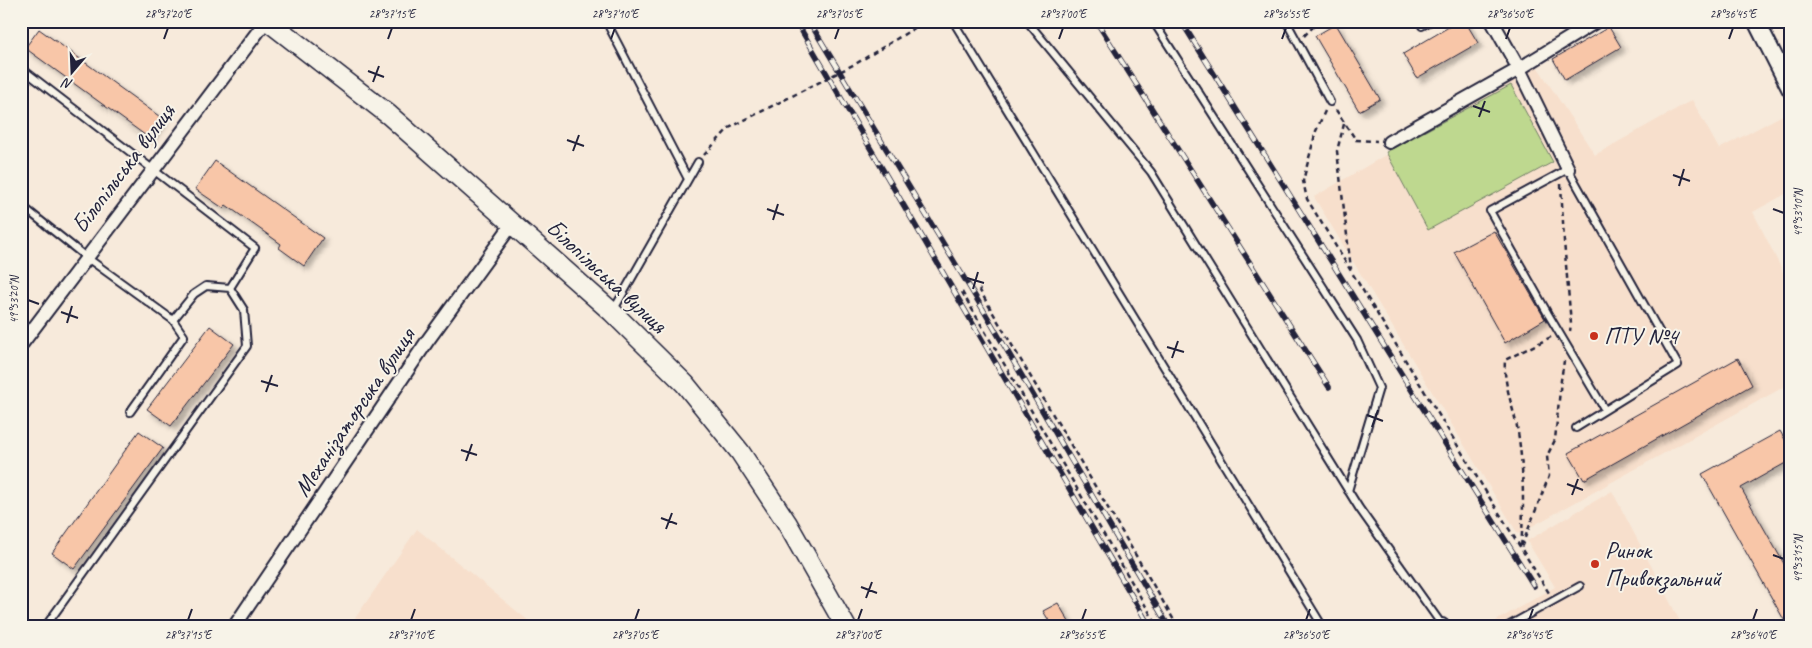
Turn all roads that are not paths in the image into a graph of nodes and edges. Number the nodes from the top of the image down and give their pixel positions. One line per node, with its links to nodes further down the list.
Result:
1 (267, 21): 18 (street, Білопільська вулиця); 22 (main road, Білопільська вулиця)
2 (606, 21): 20 (lane)
3 (953, 21): 37 (lane)
4 (1027, 21): 31 (lane)
5 (1154, 21): 31 (lane)
6 (1286, 21): 15 (lane)
7 (1419, 21): 8 (lane)
8 (1432, 21)
9 (1492, 21): 13 (street)
10 (1597, 21): 13 (street)
11 (1756, 21): 14 (street)
12 (21, 68): 18 (lane)
13 (1519, 68): 16 (street); 19 (street)
14 (1791, 90)
15 (1330, 102)
16 (1389, 142)
17 (698, 162): 20 (lane)
18 (153, 170): 23 (street, Білопільська вулиця); 24 (lane)
19 (1564, 171): 28 (lane); 28 (lane)
20 (688, 179): 25 (lane)
21 (21, 205): 23 (lane)
22 (513, 223): 25 (main road, Білопільська вулиця); 35 (street, Механізаторська вулиця)
23 (86, 258): 26 (lane); 27 (street, Білопільська вулиця)
24 (230, 288): 26 (lane); 34 (lane)
25 (612, 312): 36 (main road, Білопільська вулиця)
26 (173, 320): 29 (lane)
27 (21, 345)
28 (1605, 410): 30 (lane)
29 (130, 412)
30 (1576, 428)
31 (1348, 491): 33 (lane)
32 (1580, 586): 38 (lane)
33 (1442, 626)
34 (45, 627)
35 (234, 627)
36 (846, 627)
37 (1323, 627)
38 (1506, 627)

